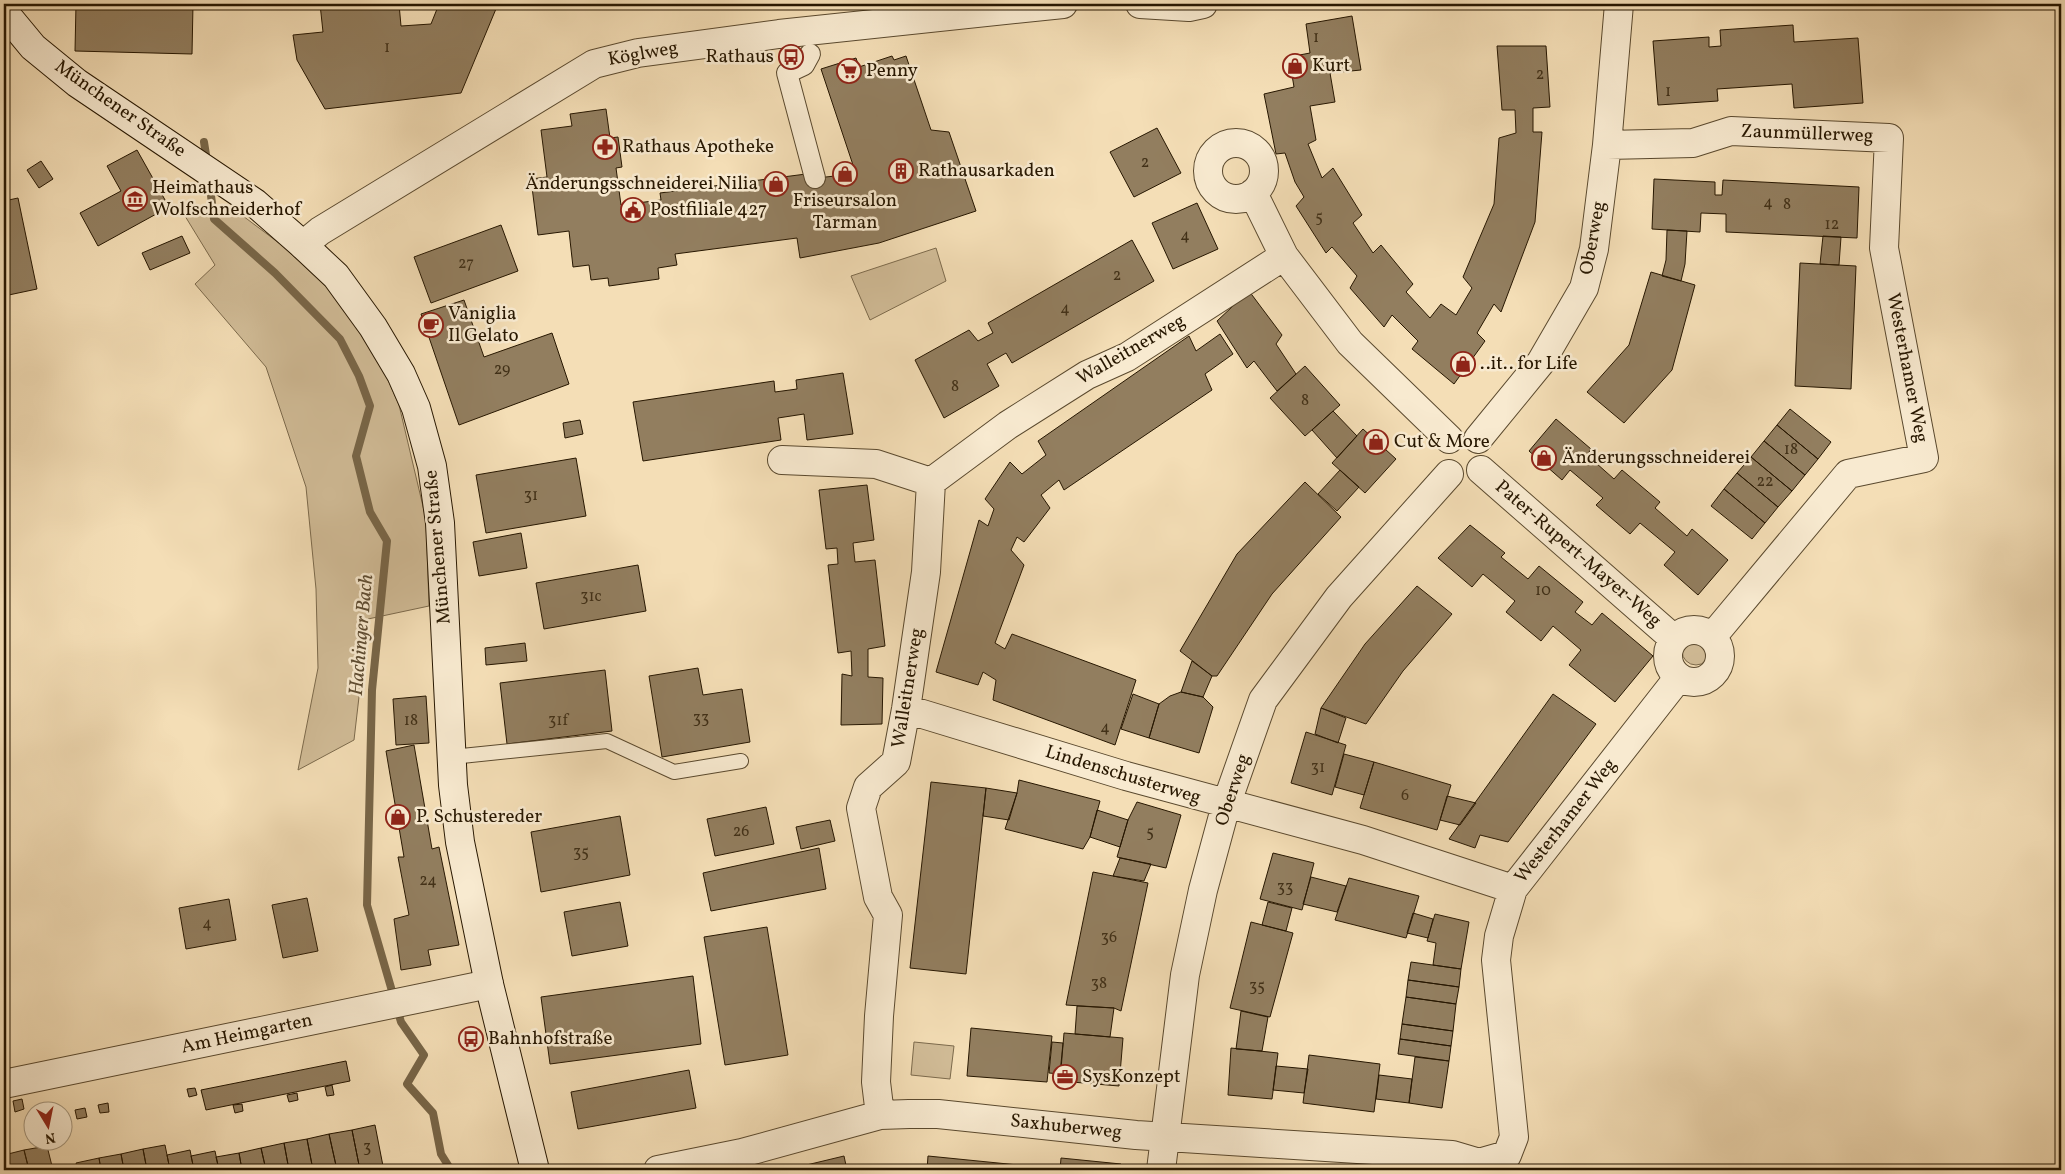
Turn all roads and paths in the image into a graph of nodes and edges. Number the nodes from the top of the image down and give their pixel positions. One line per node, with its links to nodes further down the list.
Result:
1 (1062, 4): 5 (street, Köglweg)
2 (1140, 4): 3 (street)
3 (1203, 4)
4 (1618, 4): 9 (street, Oberweg)
5 (1012, 7): 12 (street, Köglweg)
6 (4, 12): 12 (street, Münchener Straße)
7 (810, 54): 10 (street)
8 (1889, 138): 9 (street, Zaunmüllerweg); 20 (street, Westerhamer Weg)
9 (1607, 145): 15 (street, Oberweg)
10 (815, 178)
11 (1253, 193): 13 (street)
12 (304, 245): 24 (street, Münchener Straße)
13 (1284, 256): 14 (street); 19 (street, Walleitnerweg)
14 (1449, 439): 15 (street); 18 (street)
15 (1478, 439): 17 (street)
16 (782, 460): 19 (street)
17 (1481, 470): 18 (street); 21 (street, Pater-Rupert-Mayer-Weg)
18 (1449, 474): 26 (street, Oberweg)
19 (930, 482): 23 (street, Walleitnerweg)
20 (1712, 637): 21 (street); 22 (street)
21 (1674, 639): 22 (street)
22 (1679, 677): 27 (street, Westerhamer Weg)
23 (906, 709): 26 (street, Lindenschusterweg); 30 (street, Walleitnerweg)
24 (452, 757): 25 (lane); 28 (street, Münchener Straße)
25 (741, 761)
26 (1226, 805): 27 (street, Lindenschusterweg); 31 (street, Oberweg)
27 (1514, 889): 32 (street, Westerhamer Weg)
28 (489, 984): 29 (street, Am Heimgarten); 33 (street, Münchener Straße)
29 (4, 1084)
30 (880, 1116): 31 (street, Saxhuberweg); 34 (street, Saxhuberweg)
31 (1165, 1136): 32 (street, Saxhuberweg); 35 (street, Oberweg)
32 (1478, 1167)
33 (535, 1170)
34 (658, 1170)
35 (1161, 1170)

